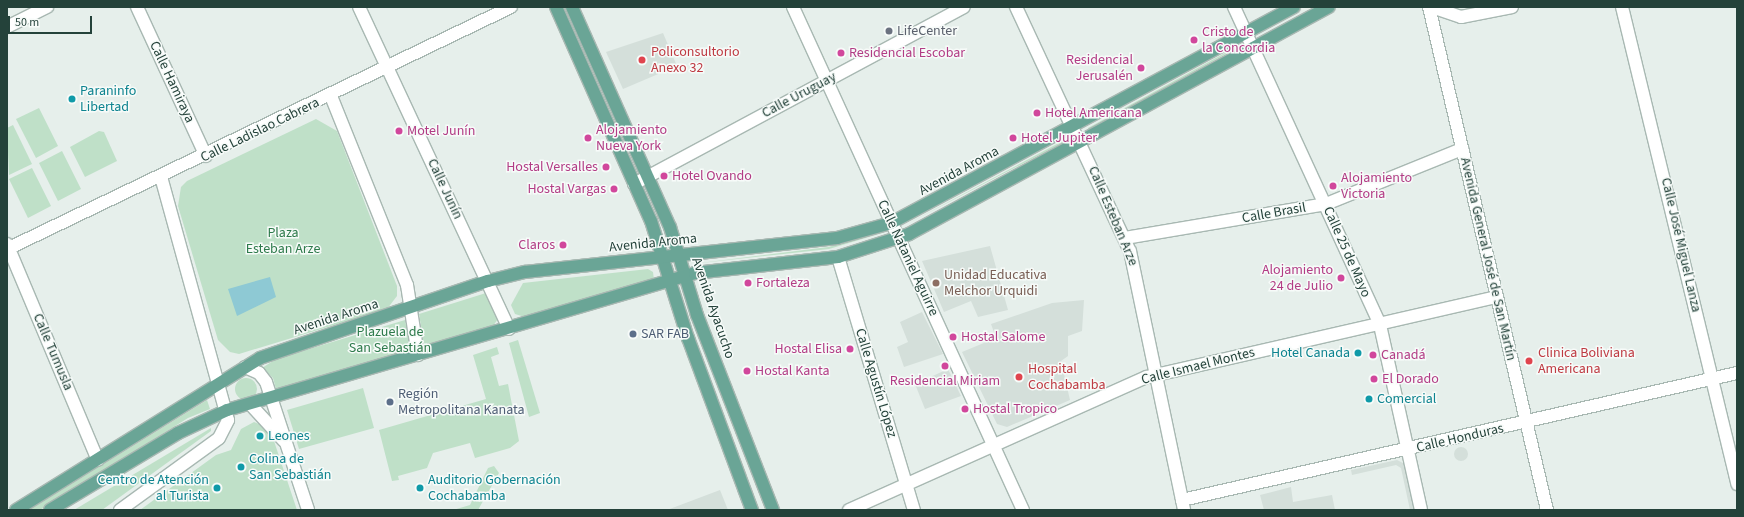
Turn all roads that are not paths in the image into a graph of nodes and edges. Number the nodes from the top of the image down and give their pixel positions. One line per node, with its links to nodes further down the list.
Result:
1 (47, 7): 16 (street)
2 (137, 7): 25 (street, Calle Hamiraya)
3 (359, 7): 19 (street, Calle Junín)
4 (511, 7): 19 (street, Calle Ladislao Cabrera)
5 (556, 7): 28 (main road)
6 (572, 7): 26 (main road, Avenida Ayacucho)
7 (793, 7): 20 (street, Calle Nataniel Aguirre)
8 (964, 7): 20 (street, Calle Uruguay)
9 (1016, 7): 22 (street, Calle Esteban Arze)
10 (1234, 7): 17 (street, Calle 25 de Mayo)
11 (1294, 7): 17 (main road, Avenida Aroma)
12 (1329, 7): 18 (main road)
13 (1431, 7): 14 (street); 24 (street, Avenida General José de San Martín)
14 (1512, 7)
15 (1622, 7): 48 (street, Calle José Miguel Lanza)
16 (7, 27)
17 (1246, 32): 18 (street, Calle 25 de Mayo); 22 (main road, Avenida Aroma)
18 (1255, 48): 23 (main road); 29 (street, Calle 25 de Mayo)
19 (386, 65): 21 (street, Calle Ladislao Cabrera); 38 (street, Calle Junín)
20 (827, 80): 26 (street, Calle Uruguay); 30 (street, Calle Nataniel Aguirre)
21 (330, 96): 25 (street, Calle Ladislao Cabrera); 41 (street)
22 (1074, 127): 23 (street, Calle Esteban Arze); 30 (main road, Avenida Aroma)
23 (1082, 143): 31 (main road); 32 (street, Calle Esteban Arze)
24 (1462, 149): 29 (street, Calle Brasil); 40 (street, Avenida General José de San Martín)
25 (206, 156): 27 (street, Calle Ladislao Cabrera)
26 (648, 176): 28 (street, Calle Uruguay); 34 (main road, Avenida Ayacucho)
27 (161, 177): 33 (street, Calle Ladislao Cabrera); 49 (street)
28 (634, 184): 36 (main road)
29 (1326, 204): 32 (street, Calle Brasil); 42 (street, Calle 25 de Mayo)
30 (891, 223): 31 (street, Calle Nataniel Aguirre); 34 (main road, Avenida Aroma)
31 (898, 238): 35 (main road); 55 (street, Calle Nataniel Aguirre)
32 (1125, 238): 46 (street, Calle Esteban Arze)
33 (8, 247): 57 (street, Calle Tumusla)
34 (679, 256): 36 (main road, Avenida Aroma); 37 (main road, Avenida Ayacucho)
35 (838, 256): 37 (main road); 59 (street, Calle Agustín López)
36 (662, 258): 38 (main road, Avenida Aroma); 39 (main road)
37 (685, 277): 39 (main road); 66 (main road, Avenida Ayacucho)
38 (488, 281): 41 (main road, Avenida Aroma); 43 (street, Calle Junín)
39 (669, 282): 43 (main road); 65 (main road)
40 (1497, 297): 42 (street, Calle Ismael Montes); 53 (street, Avenida General José de San Martín)
41 (410, 307): 44 (street); 45 (main road, Avenida Aroma)
42 (1380, 326): 46 (street, Calle Ismael Montes); 56 (street, Calle 25 de Mayo)
43 (509, 329): 44 (main road)
44 (418, 355): 50 (main road)
45 (245, 367): 49 (main road, Avenida Aroma); 50 (street)
46 (1156, 374): 55 (street, Calle Ismael Montes); 60 (street, Calle Esteban Arze)
47 (1737, 374): 48 (street, Calle Honduras)
48 (1713, 379): 53 (street, Calle Honduras); 58 (street, Calle José Miguel Lanza)
49 (218, 385): 52 (street); 57 (main road, Avenida Aroma)
50 (271, 398): 51 (main road); 54 (street)
51 (250, 404): 52 (main road); 54 (street)
52 (227, 410): 62 (main road); 63 (street)
53 (1527, 423): 56 (street, Calle Honduras); 71 (street, Avenida General José de San Martín)
54 (284, 442): 64 (street)
55 (994, 445): 59 (street, Calle Ismael Montes); 69 (street, Calle Nataniel Aguirre)
56 (1409, 450): 60 (street, Calle Honduras); 70 (street, Calle 25 de Mayo)
57 (98, 460): 61 (main road, Avenida Aroma)
58 (1737, 484)
59 (906, 485): 67 (street, Calle Ismael Montes); 68 (street, Calle Agustín López)
60 (1184, 505)
61 (16, 510)
62 (50, 510)
63 (120, 510)
64 (308, 510)
65 (752, 510)
66 (773, 510)
67 (849, 510)
68 (914, 510)
69 (1023, 510)
70 (1421, 510)
71 (1547, 510)

